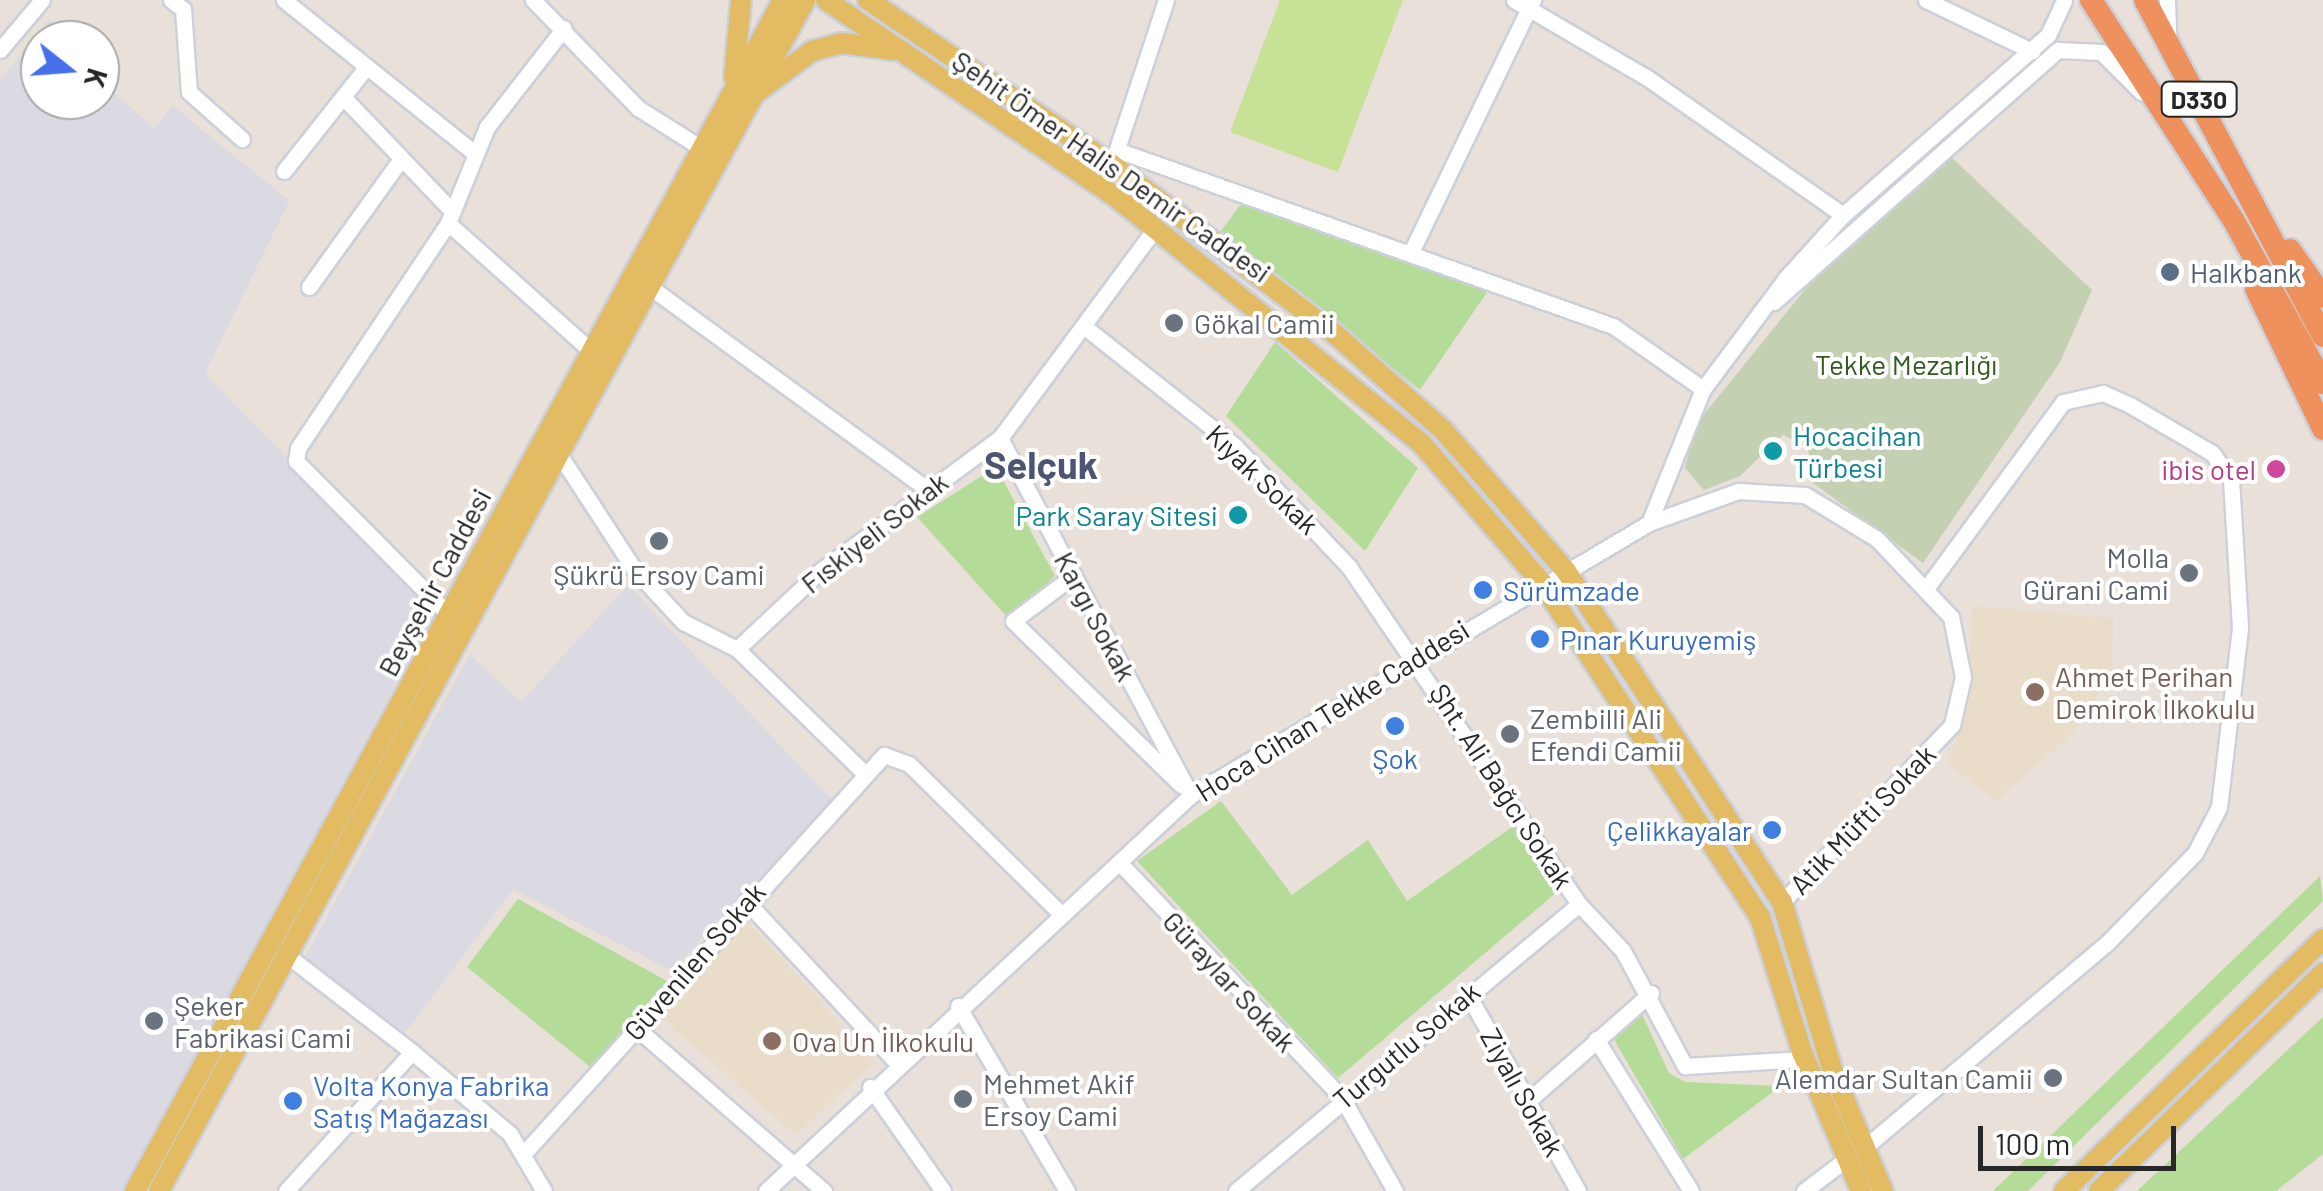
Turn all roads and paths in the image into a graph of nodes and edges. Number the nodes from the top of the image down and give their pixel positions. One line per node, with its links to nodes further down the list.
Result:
1 (42, 0): 23 (street)
2 (284, 0): 26 (street)
3 (533, 0): 19 (street)
4 (560, 0): 19 (street)
5 (741, 0): 28 (main road)
6 (783, 0): 28 (main road, Beyşehir Caddesi)
7 (804, 0): 28 (main road, Beyşehir Caddesi)
8 (826, 0): 25 (main road, Şehit Ömer Halis Demir Caddesi)
9 (868, 0): 21 (main road, Şehit Ömer Halis Demir Caddesi)
10 (890, 0): 21 (main road)
11 (1166, 0): 34 (street)
12 (1926, 0): 24 (street)
13 (2064, 0): 24 (street)
14 (2091, 0): 27 (highway, D330)
15 (2145, 0): 22 (highway, D330)
16 (2167, 0): 22 (street)
17 (1526, 2): 38 (street); 41 (street)
18 (181, 3): 30 (street)
19 (550, 14): 20 (street)
20 (564, 28): 31 (street); 32 (street)
21 (910, 29): 34 (main road, Şehit Ömer Halis Demir Caddesi)
22 (2168, 39): 37 (highway, D330)
23 (0, 50)
24 (2032, 50): 38 (street)
25 (905, 53): 28 (main road); 40 (main road, Şehit Ömer Halis Demir Caddesi)
26 (364, 70): 29 (street); 32 (street)
27 (2146, 97): 33 (highway, D330); 45 (street)
28 (739, 98): 31 (main road, Beyşehir Caddesi); 43 (main road, Beyşehir Caddesi)
29 (345, 99): 35 (street); 36 (street)
30 (242, 139)
31 (701, 148): 48 (main road, Beyşehir Caddesi)
32 (474, 153): 39 (street)
33 (2194, 155): 49 (highway); 51 (highway)
34 (1114, 157): 41 (street); 56 (main road, Şehit Ömer Halis Demir Caddesi)
35 (398, 163): 39 (street); 42 (street)
36 (284, 171)
37 (2250, 200): 44 (highway); 47 (highway, D330)
38 (1843, 215): 45 (street)
39 (450, 217): 48 (street); 60 (street)
40 (1156, 226): 46 (street, Fıskiyeli Sokak); 58 (main road, Şehit Ömer Halis Demir Caddesi)
41 (1413, 248): 50 (street)
42 (309, 287)
43 (650, 287): 53 (main road, Beyşehir Caddesi); 54 (street)
44 (2323, 297)
45 (1774, 302): 50 (street)
46 (1086, 328): 52 (street, Fıskiyeli Sokak); 62 (street, Kıyak Sokak)
47 (2323, 336)
48 (590, 350): 60 (main road, Beyşehir Caddesi)
49 (2323, 382)
50 (1703, 390): 55 (street)
51 (2323, 429)
52 (1000, 438): 54 (street, Fıskiyeli Sokak); 57 (street, Kargı Sokak)
53 (559, 454): 61 (street); 71 (main road, Beyşehir Caddesi)
54 (926, 488): 61 (street, Fıskiyeli Sokak)
55 (1650, 523): 56 (street, Hoca Cihan Tekke Caddesi); 59 (street, Atik Müfti Sokak)
56 (1566, 571): 58 (street, Hoca Cihan Tekke Caddesi); 67 (main road, Şehit Ömer Halis Demir Caddesi)
57 (1074, 575): 64 (street, Kargı Sokak); 64 (street)
58 (1542, 583): 62 (street, Hoca Cihan Tekke Caddesi); 79 (main road, Şehit Ömer Halis Demir Caddesi)
59 (1928, 586): 67 (street, Atik Müfti Sokak); 85 (street)
60 (448, 614): 87 (main road, Beyşehir Caddesi)
61 (737, 649): 63 (street)
62 (1416, 655): 64 (street, Hoca Cihan Tekke Caddesi); 68 (street, Şht. Ali Bağcı Sokak)
63 (862, 771): 66 (street, Güvenilen Sokak); 69 (street)
64 (1192, 795): 65 (street, Hoca Cihan Tekke Caddesi)
65 (1120, 862): 69 (street, Hoca Cihan Tekke Caddesi); 82 (street, Güraylar Sokak)
66 (746, 900): 76 (street, Güvenilen Sokak); 80 (street)
67 (1782, 902): 85 (main road, Şehit Ömer Halis Demir Caddesi)
68 (1578, 904): 73 (street, Şht. Ali Bağcı Sokak); 74 (street, Turgutlu Sokak)
69 (1060, 913): 75 (street, Hoca Cihan Tekke Caddesi)
70 (2323, 939): 102 (main road)
71 (288, 956): 78 (street); 88 (main road, Beyşehir Caddesi)
72 (2323, 973): 103 (main road)
73 (1650, 993): 77 (street); 79 (street, Şht. Ali Bağcı Sokak)
74 (1467, 994): 82 (street, Turgutlu Sokak); 83 (street, Ziyalı Sokak)
75 (958, 1006): 80 (street, Hoca Cihan Tekke Caddesi); 94 (street)
76 (634, 1026): 84 (street, Güvenilen Sokak); 86 (street)
77 (1596, 1040): 83 (street); 98 (street)
78 (412, 1052): 84 (street); 89 (street)
79 (1804, 1059): 85 (main road, Şehit Ömer Halis Demir Caddesi)
80 (898, 1064): 81 (street, Hoca Cihan Tekke Caddesi)
81 (870, 1088): 86 (street, Hoca Cihan Tekke Caddesi); 93 (street)
82 (1342, 1098): 95 (street, Turgutlu Sokak); 96 (street, Güraylar Sokak)
83 (1530, 1099): 97 (street, Ziyalı Sokak)
84 (526, 1151): 90 (street)
85 (1854, 1154): 99 (street); 100 (main road, Şehit Ömer Halis Demir Caddesi); 101 (main road, Şehit Ömer Halis Demir Caddesi)
86 (793, 1165): 91 (street, Hoca Cihan Tekke Caddesi); 92 (street)
87 (135, 1191)
88 (159, 1191)
89 (286, 1191)
90 (544, 1191)
91 (766, 1191)
92 (824, 1191)
93 (942, 1191)
94 (1067, 1191)
95 (1236, 1191)
96 (1396, 1191)
97 (1578, 1191)
98 (1691, 1191)
99 (1804, 1191)
100 (1861, 1191)
101 (1883, 1191)
102 (2064, 1191)
103 (2099, 1191)

